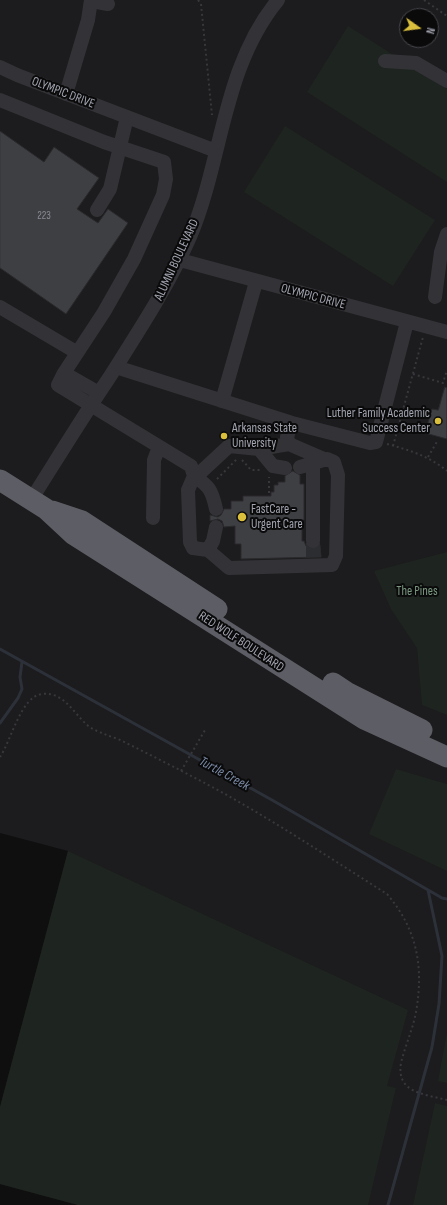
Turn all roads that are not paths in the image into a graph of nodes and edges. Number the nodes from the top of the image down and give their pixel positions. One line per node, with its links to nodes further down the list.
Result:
1 (91, 0): 3 (street); 7 (street)
2 (278, 0): 11 (street, ALUMNI BOULEVARD)
3 (108, 4)
4 (385, 61): 6 (street)
5 (0, 66): 7 (street, OLYMPIC DRIVE)
6 (447, 81)
7 (66, 94): 9 (street, OLYMPIC DRIVE)
8 (0, 100): 10 (street)
9 (127, 117): 10 (street); 11 (street, OLYMPIC DRIVE)
10 (120, 148): 12 (street); 21 (street)
11 (216, 151): 14 (street, ALUMNI BOULEVARD)
12 (97, 210)
13 (447, 234): 15 (street)
14 (180, 260): 16 (street, OLYMPIC DRIVE); 22 (street, ALUMNI BOULEVARD)
15 (442, 279): 17 (street)
16 (256, 282): 19 (street, OLYMPIC DRIVE); 25 (street)
17 (435, 297)
18 (0, 308): 21 (street)
19 (407, 322): 20 (street, OLYMPIC DRIVE); 27 (street)
20 (447, 332)
21 (76, 352): 23 (street)
22 (116, 367): 24 (street, ALUMNI BOULEVARD); 25 (street)
23 (64, 373): 24 (street); 26 (street)
24 (99, 393): 26 (street, ALUMNI BOULEVARD)
25 (222, 400): 27 (street)
26 (91, 406): 29 (street); 35 (street, ALUMNI BOULEVARD)
27 (292, 423): 28 (street)
28 (289, 444): 30 (street); 31 (street)
29 (159, 447): 33 (street); 37 (street)
30 (259, 449): 32 (street); 33 (street)
31 (313, 463): 39 (street); 40 (street)
32 (285, 468)
33 (194, 476): 36 (street); 40 (street)
34 (0, 480): 35 (highway, RED WOLF BOULEVARD)
35 (38, 505): 41 (highway, RED WOLF BOULEVARD); 42 (highway, RED WOLF BOULEVARD)
36 (216, 509)
37 (153, 518)
38 (216, 527): 40 (street)
39 (313, 541)
40 (208, 550)
41 (447, 742)
42 (447, 757)

